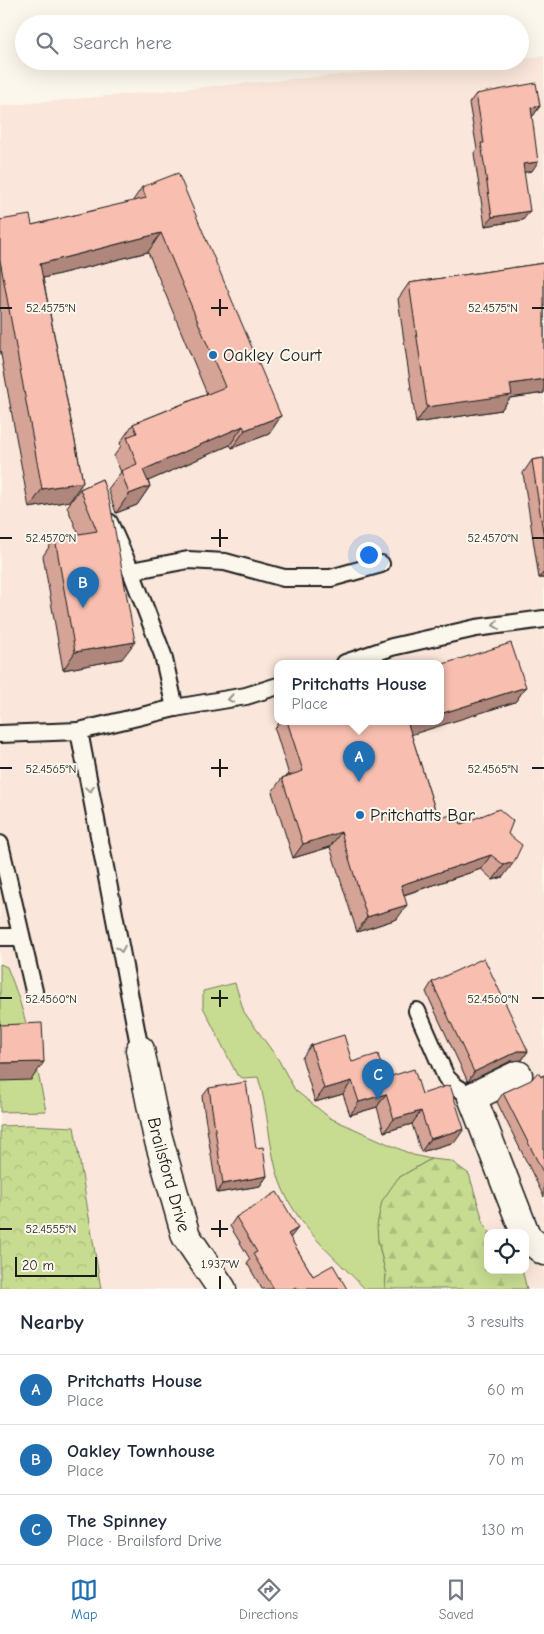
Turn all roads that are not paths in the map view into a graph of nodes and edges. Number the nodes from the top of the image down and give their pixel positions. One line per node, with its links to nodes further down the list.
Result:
1 (103, 504): 3 (lane)
2 (381, 564): 3 (lane)
3 (131, 571): 7 (lane)
4 (544, 619): 5 (lane, one-way to 5)
5 (354, 660)
6 (274, 687): 7 (lane, one-way to 7)
7 (175, 708): 8 (lane)
8 (79, 731): 9 (lane); 15 (lane, one-way to 15)
9 (0, 734)
10 (0, 844): 12 (lane)
11 (0, 937): 12 (lane)
12 (20, 937): 13 (lane)
13 (34, 991)
14 (417, 1011): 17 (lane)
15 (140, 1050): 21 (street, Brailsford Drive)
16 (518, 1075): 17 (street)
17 (472, 1096): 18 (street)
18 (523, 1229)
19 (529, 1240): 20 (street)
20 (544, 1251)
21 (222, 1289)

